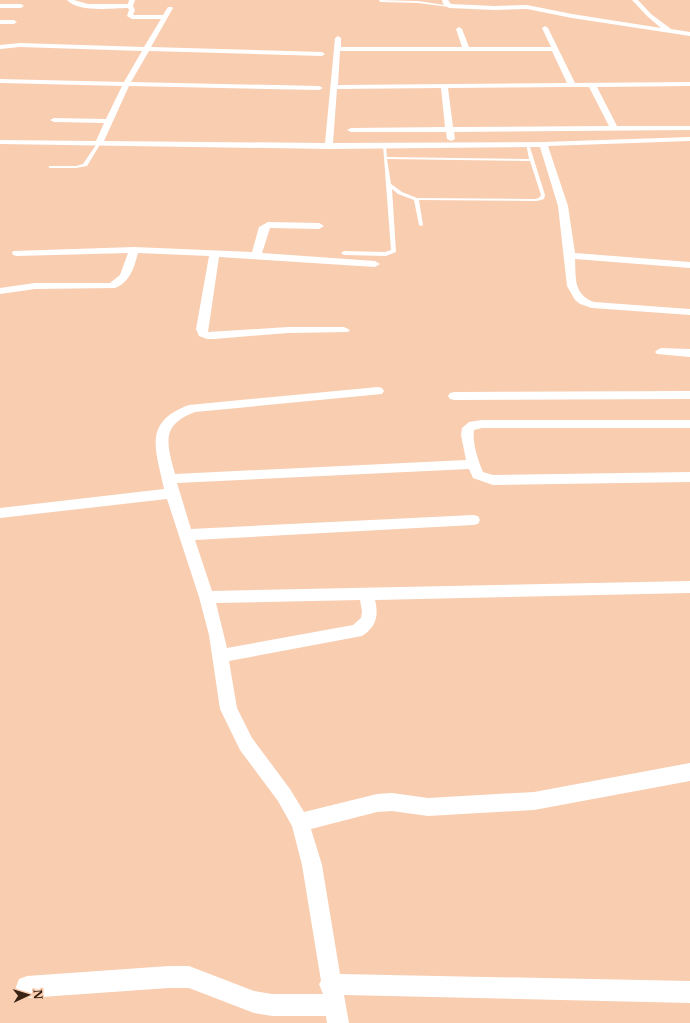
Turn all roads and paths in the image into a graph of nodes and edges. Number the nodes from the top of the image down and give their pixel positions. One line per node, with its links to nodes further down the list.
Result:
1 (70, 0): 4 (street)
2 (635, 0): 14 (street)
3 (380, 1): 5 (lane)
4 (131, 3): 9 (street)
5 (447, 3): 14 (street)
6 (0, 6): 7 (street)
7 (21, 6)
8 (170, 8): 9 (street)
9 (165, 17): 18 (street)
10 (0, 22): 11 (street)
11 (14, 22)
12 (545, 28): 21 (street)
13 (459, 29): 20 (street)
14 (669, 31): 15 (street)
15 (690, 34)
16 (338, 38): 19 (street)
17 (0, 47): 18 (street)
18 (147, 49): 22 (street); 24 (street)
19 (337, 49): 20 (street); 29 (street)
20 (466, 49): 21 (street)
21 (555, 49): 26 (street)
22 (322, 54)
23 (0, 81): 24 (street)
24 (128, 83): 30 (street); 32 (street)
25 (690, 84): 27 (street)
26 (572, 85): 27 (street); 28 (street)
27 (592, 85): 33 (street)
28 (444, 86): 29 (street); 36 (street)
29 (334, 87): 43 (street)
30 (319, 88)
31 (54, 120): 32 (street)
32 (109, 121): 39 (street)
33 (614, 128): 34 (street); 36 (street)
34 (690, 128)
35 (351, 130): 36 (street)
36 (450, 130): 42 (street)
37 (690, 139): 41 (street)
38 (0, 142): 39 (street)
39 (99, 142): 43 (street); 47 (lane)
40 (528, 144): 41 (street); 42 (street); 46 (lane)
41 (543, 144): 57 (street)
42 (452, 145): 44 (street)
43 (329, 146): 44 (street)
44 (384, 146): 45 (lane)
45 (385, 158): 46 (lane); 48 (lane)
46 (532, 160): 49 (lane)
47 (50, 167)
48 (389, 185): 49 (lane); 54 (lane)
49 (416, 199): 50 (lane)
50 (421, 225)
51 (319, 226): 56 (street)
52 (134, 250): 53 (street); 55 (street); 60 (street)
53 (17, 252)
54 (344, 253)
55 (215, 254): 56 (street); 62 (street)
56 (256, 256): 58 (street)
57 (570, 256): 59 (street); 61 (street)
58 (375, 264)
59 (690, 265)
60 (0, 290)
61 (690, 312)
62 (344, 330)
63 (661, 352): 64 (street)
64 (690, 354)
65 (378, 391): 71 (street)
66 (690, 395): 67 (street)
67 (454, 396)
68 (690, 424): 69 (street)
69 (473, 464): 70 (street); 71 (street)
70 (690, 477)
71 (171, 486): 72 (street); 74 (street)
72 (0, 513)
73 (473, 520): 74 (street)
74 (186, 535): 77 (street)
75 (690, 587): 76 (street)
76 (366, 594): 77 (street); 78 (street)
77 (207, 597): 78 (street)
78 (220, 656): 80 (street)
79 (690, 772): 80 (street)
80 (300, 824): 81 (street)
81 (330, 984): 83 (street); 84 (street)
82 (27, 988): 84 (street)
83 (690, 992)
84 (336, 1014)

